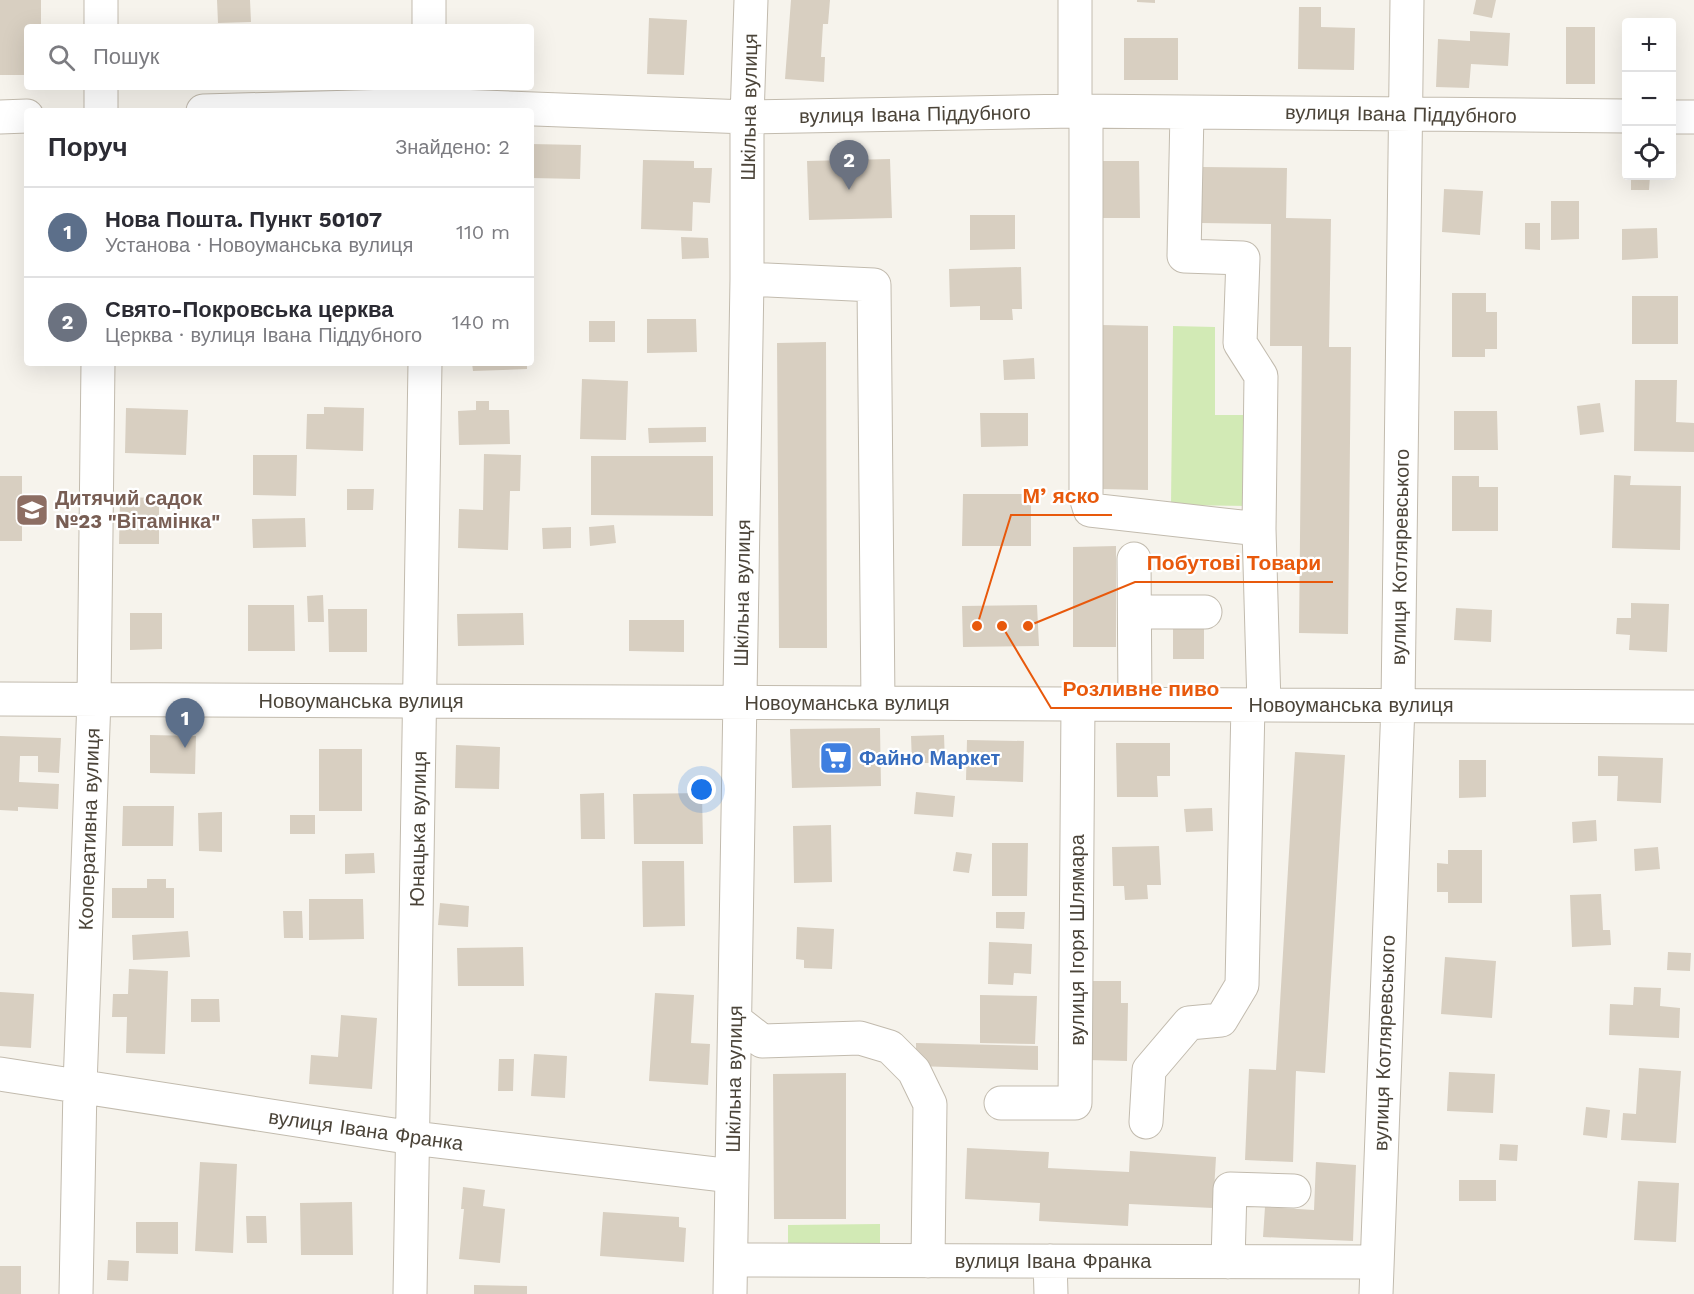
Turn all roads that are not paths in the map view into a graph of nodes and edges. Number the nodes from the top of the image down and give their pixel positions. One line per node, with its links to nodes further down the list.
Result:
1 (101, 0): 6 (street)
2 (429, 0): 7 (street)
3 (751, 0): 18 (street, Шкільна вулиця)
4 (1075, 0): 12 (street)
5 (1407, 0): 14 (street, вулиця Котляревського)
6 (101, 24)
7 (429, 24)
8 (101, 90): 10 (street)
9 (430, 101): 11 (street, вулиця Івана Піддубного); 18 (street, вулиця Івана Піддубного)
10 (100, 108)
11 (271, 108)
12 (1081, 111): 13 (street, вулиця Івана Піддубного); 18 (street, вулиця Івана Піддубного); 24 (street)
13 (1186, 112): 14 (street, вулиця Івана Піддубного); 24 (street)
14 (1406, 114): 16 (street, вулиця Івана Піддубного); 36 (street, вулиця Котляревського)
15 (24, 116): 17 (street)
16 (1622, 116)
17 (0, 117)
18 (747, 117): 21 (street, Шкільна вулиця)
19 (1676, 117): 20 (street)
20 (1694, 117)
21 (747, 279): 31 (street, Шкільна вулиця); 32 (street)
22 (98, 366): 29 (street, Кооперативна вулиця)
23 (425, 366): 30 (street, Юнацька вулиця)
24 (1259, 529): 35 (street)
25 (1134, 559): 26 (street)
26 (1135, 612): 27 (street); 34 (street)
27 (1205, 612)
28 (0, 699): 29 (street, Новоуманська вулиця)
29 (94, 699): 30 (street, Новоуманська вулиця); 40 (street, Кооперативна вулиця)
30 (420, 701): 31 (street, Новоуманська вулиця); 43 (street, Юнацька вулиця)
31 (741, 702): 32 (street, Новоуманська вулиця); 38 (street, Шкільна вулиця)
32 (878, 703): 33 (street, Новоуманська вулиця)
33 (1078, 704): 34 (street, Новоуманська вулиця); 41 (street, вулиця Ігоря Шлямара)
34 (1135, 704): 35 (street, Новоуманська вулиця)
35 (1256, 705): 36 (street, Новоуманська вулиця); 42 (street)
36 (1398, 705): 37 (street, Новоуманська вулиця); 50 (street, вулиця Котляревського)
37 (1694, 707)
38 (735, 1020): 44 (street, Шкільна вулиця); 47 (street)
39 (0, 1074): 40 (street, вулиця Івана Франка)
40 (80, 1086): 43 (street, вулиця Івана Франка); 51 (street, Кооперативна вулиця)
41 (1001, 1103)
42 (1146, 1122)
43 (412, 1138): 44 (street, вулиця Івана Франка); 52 (street, Юнацька вулиця)
44 (732, 1176): 46 (street, Шкільна вулиця)
45 (1293, 1191): 49 (street)
46 (731, 1260): 47 (street, вулиця Івана Франка); 53 (street, Шкільна вулиця)
47 (928, 1261): 48 (street, вулиця Івана Франка)
48 (1050, 1261): 49 (street, вулиця Івана Франка); 54 (street)
49 (1228, 1262): 50 (street, вулиця Івана Франка)
50 (1376, 1278)
51 (76, 1294)
52 (410, 1294)
53 (730, 1294)
54 (1051, 1294)

